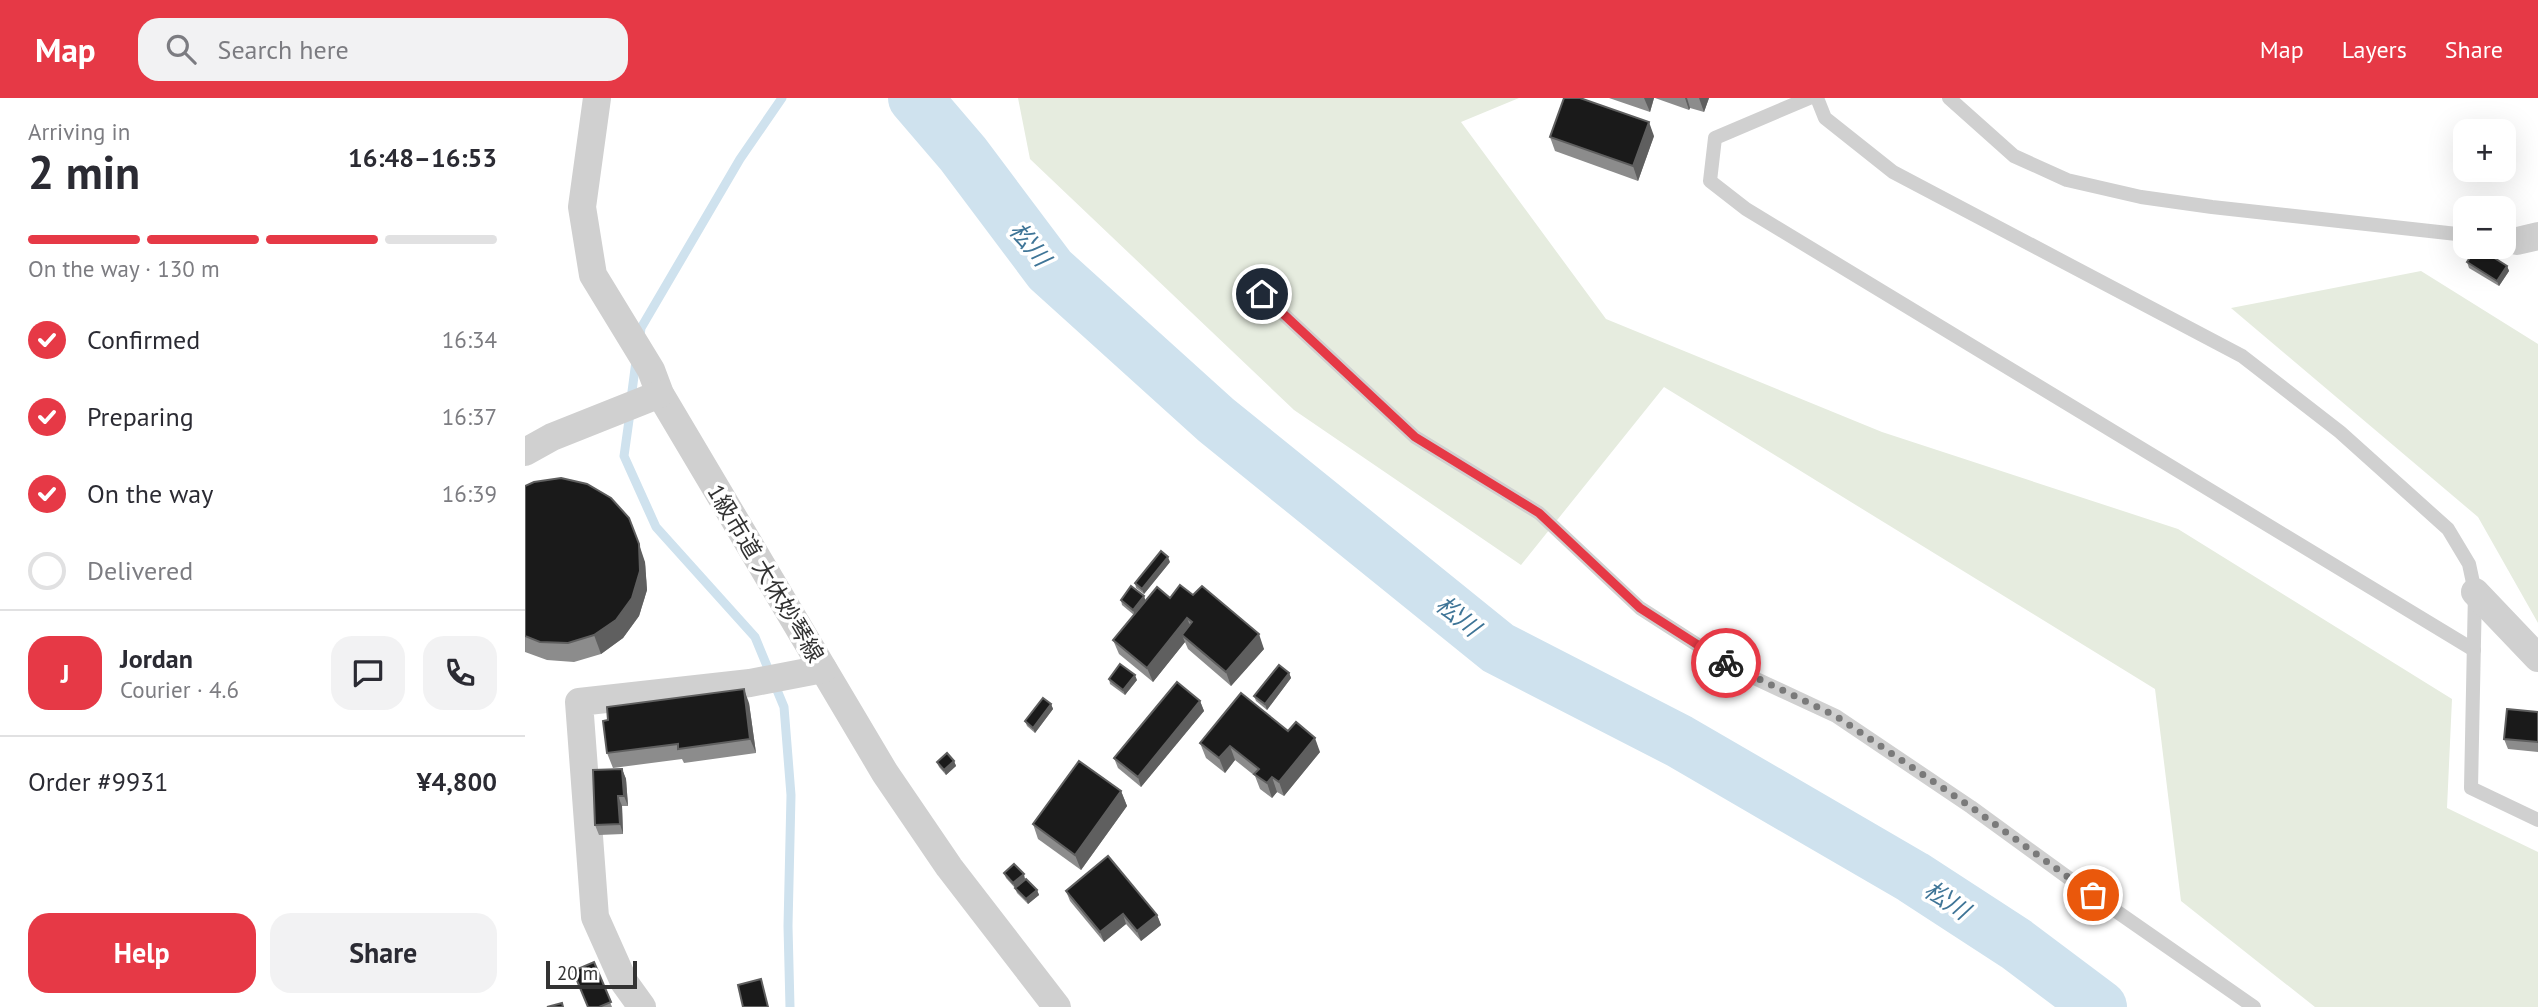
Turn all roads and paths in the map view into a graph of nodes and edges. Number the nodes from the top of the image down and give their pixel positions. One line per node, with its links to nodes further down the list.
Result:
1 (597, 98): 7 (street, 1級市道 大休妙琴線)
2 (1809, 98): 10 (lane)
3 (1817, 98): 9 (lane)
4 (1949, 98): 5 (lane)
5 (2453, 234)
6 (1262, 294): 16 (lane)
7 (652, 387): 8 (street); 12 (street, 1級市道 大休妙琴線)
8 (525, 452)
9 (2476, 592): 10 (lane); 11 (street)
10 (2474, 650): 13 (lane)
11 (2538, 658)
12 (823, 669): 14 (street); 15 (street, 1級市道 大休妙琴線)
13 (2538, 820)
14 (642, 1007)
15 (1057, 1007)
16 (2254, 1007)

